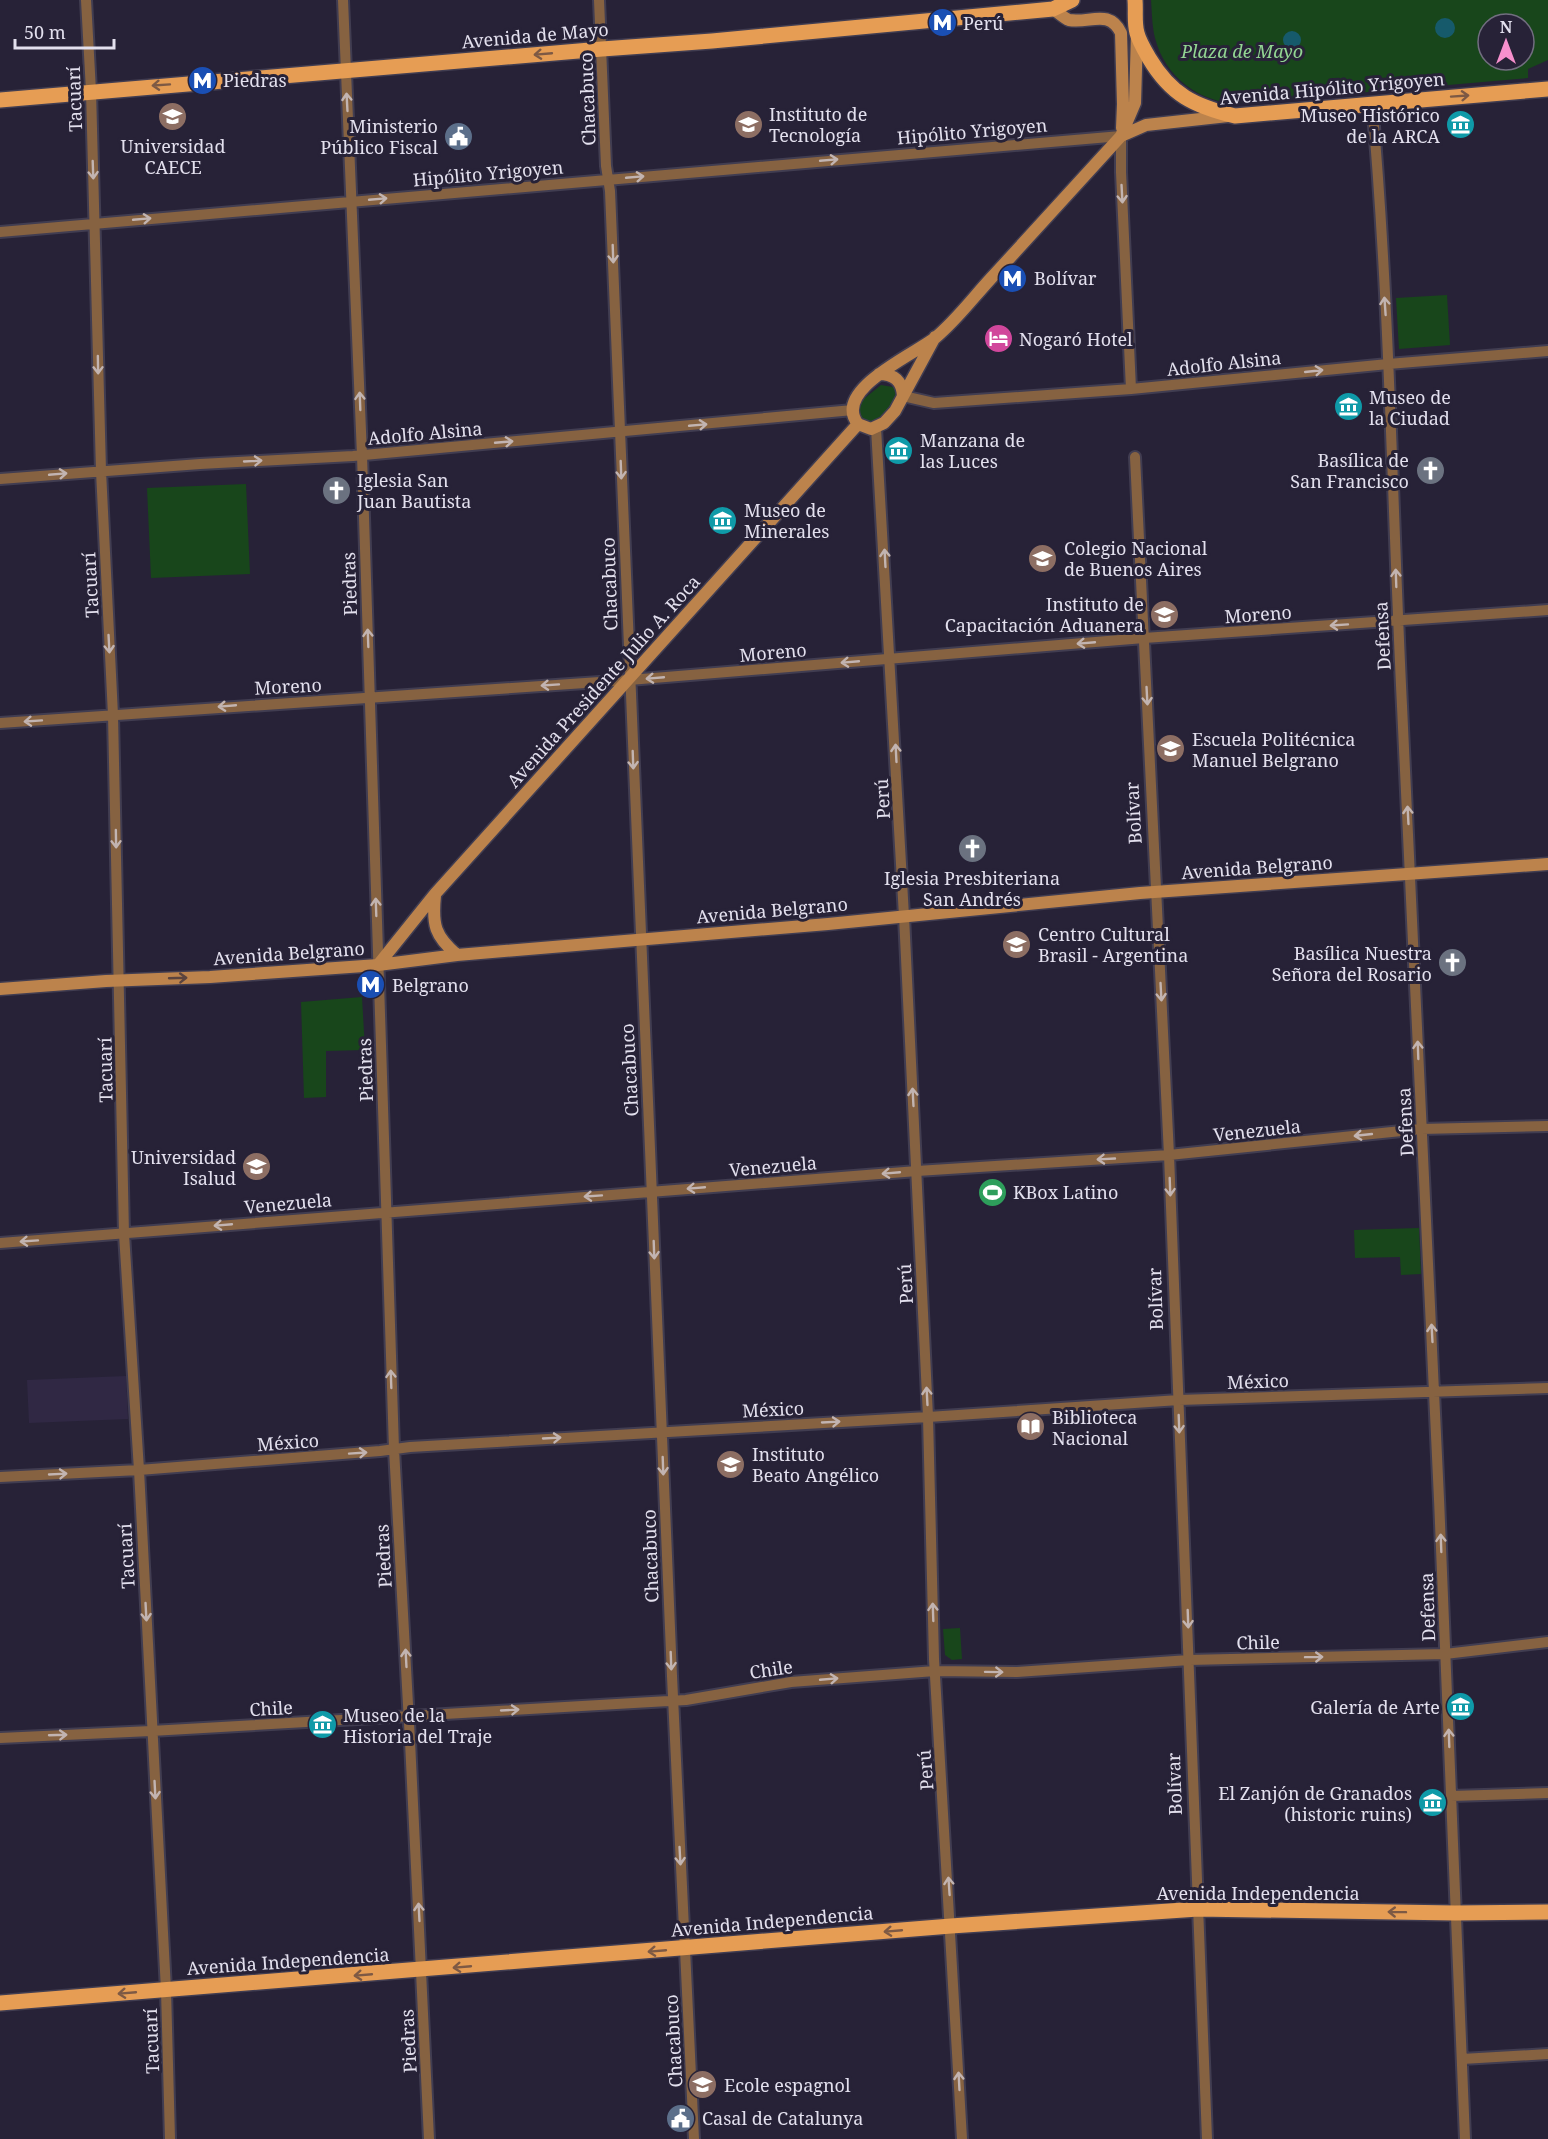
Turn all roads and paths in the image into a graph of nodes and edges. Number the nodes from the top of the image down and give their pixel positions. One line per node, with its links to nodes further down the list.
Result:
1 (86, 0): 11 (street, Tacuarí)
2 (343, 0): 9 (street, Piedras)
3 (599, 0): 8 (street, Chacabuco)
4 (1072, 0): 6 (main road, Avenida de Mayo)
5 (1135, 0): 7 (main road)
6 (1053, 9): 8 (main road, Avenida de Mayo); 15 (main road)
7 (1137, 33): 14 (main road); 15 (main road)
8 (602, 49): 9 (main road, Avenida de Mayo, one-way to 9); 16 (street, Chacabuco)
9 (346, 71): 11 (main road, Avenida de Mayo, one-way to 11); 17 (street, Piedras, one-way to 9)
10 (1548, 89): 13 (main road, Avenida Hipólito Yrigoyen, one-way to 10)
11 (91, 91): 12 (main road, Avenida de Mayo); 18 (street, Tacuarí, one-way to 18)
12 (0, 100)
13 (1371, 103): 14 (main road, Avenida Hipólito Yrigoyen); 22 (street, Defensa, one-way to 13)
14 (1235, 116): 15 (main road, Avenida Hipólito Yrigoyen)
15 (1122, 135): 16 (street, Hipólito Yrigoyen, one-way to 15); 20 (main road); 24 (street, one-way to 24)
16 (608, 179): 17 (street, Hipólito Yrigoyen, one-way to 16); 29 (street, Chacabuco, one-way to 29)
17 (352, 201): 18 (street, Hipólito Yrigoyen, one-way to 17); 30 (street, Piedras, one-way to 17)
18 (94, 223): 19 (street, Hipólito Yrigoyen); 32 (street, Tacuarí, one-way to 32)
19 (0, 232)
20 (935, 337): 23 (main road); 25 (main road)
21 (1548, 351): 22 (street, Adolfo Alsina)
22 (1388, 364): 24 (street, Adolfo Alsina, one-way to 22); 35 (street, Defensa, one-way to 22)
23 (879, 374): 25 (main road); 26 (main road)
24 (1131, 389): 25 (street, Adolfo Alsina)
25 (903, 396): 28 (main road)
26 (853, 410): 27 (main road); 29 (street, Adolfo Alsina, one-way to 26)
27 (858, 424): 28 (main road); 38 (main road, Avenida Presidente Julio A. Roca)
28 (876, 428): 37 (street, Perú, one-way to 28)
29 (620, 432): 30 (street, Adolfo Alsina, one-way to 29); 38 (street, Chacabuco, one-way to 38)
30 (362, 455): 32 (street, Adolfo Alsina, one-way to 30); 39 (street, Piedras, one-way to 30)
31 (1135, 457): 36 (street, Bolívar)
32 (101, 471): 33 (street, Adolfo Alsina, one-way to 32); 40 (street, Tacuarí, one-way to 40)
33 (0, 479)
34 (1548, 610): 35 (street, Moreno)
35 (1398, 621): 36 (street, Moreno, one-way to 36); 43 (street, Defensa, one-way to 35)
36 (1144, 638): 37 (street, Moreno, one-way to 37); 44 (street, Bolívar, one-way to 44)
37 (891, 659): 38 (street, Moreno, one-way to 38); 46 (street, Perú, one-way to 37)
38 (629, 680): 39 (street, Moreno, one-way to 39); 45 (main road, Avenida Presidente Julio A. Roca); 47 (street, Chacabuco, one-way to 47)
39 (369, 697): 40 (street, Moreno, one-way to 40); 49 (street, Piedras, one-way to 39)
40 (113, 716): 41 (street, Moreno, one-way to 41); 50 (street, Tacuarí, one-way to 50)
41 (0, 723)
42 (1548, 864): 43 (main road, Avenida Belgrano)
43 (1411, 874): 44 (main road, Avenida Belgrano); 53 (street, Defensa, one-way to 43)
44 (1156, 892): 46 (main road, Avenida Belgrano); 54 (street, Bolívar, one-way to 54)
45 (435, 894): 48 (main road); 49 (main road, Avenida Presidente Julio A. Roca)
46 (904, 916): 47 (main road, Avenida Belgrano); 55 (street, Perú, one-way to 46)
47 (640, 940): 48 (main road, Avenida Belgrano); 56 (street, Chacabuco)
48 (457, 955): 49 (main road, Avenida Belgrano)
49 (378, 965): 50 (main road, Avenida Belgrano, one-way to 49); 57 (street, Piedras)
50 (119, 980): 51 (main road, Avenida Belgrano); 58 (street, Tacuarí)
51 (0, 989)
52 (1548, 1126): 53 (street, Venezuela)
53 (1421, 1129): 54 (street, Venezuela, one-way to 54); 61 (street, Defensa, one-way to 53)
54 (1168, 1155): 55 (street, Venezuela, one-way to 55); 62 (street, Bolívar, one-way to 62)
55 (916, 1171): 56 (street, Venezuela, one-way to 56); 63 (street, Perú, one-way to 55)
56 (651, 1192): 57 (street, Venezuela, one-way to 57); 64 (street, Chacabuco, one-way to 64)
57 (386, 1211): 58 (street, Venezuela, one-way to 58); 65 (street, Piedras, one-way to 57)
58 (124, 1234): 59 (street, Venezuela, one-way to 59); 66 (street, Tacuarí)
59 (0, 1243)
60 (1548, 1388): 61 (street, México)
61 (1436, 1392): 62 (street, México); 69 (street, Defensa, one-way to 61)
62 (1179, 1400): 63 (street, México); 70 (street, Bolívar, one-way to 70)
63 (928, 1417): 64 (street, México, one-way to 63); 71 (street, Perú, one-way to 63)
64 (661, 1432): 65 (street, México, one-way to 64); 72 (street, Chacabuco, one-way to 72)
65 (394, 1449): 66 (street, México, one-way to 65); 73 (street, Piedras, one-way to 65)
66 (139, 1470): 67 (street, México, one-way to 66); 74 (street, Tacuarí, one-way to 74)
67 (0, 1477)
68 (1548, 1642): 69 (street, Chile)
69 (1445, 1654): 70 (street, Chile, one-way to 69); 77 (street, Defensa, one-way to 69)
70 (1189, 1660): 71 (street, Chile, one-way to 70); 78 (street, Bolívar)
71 (935, 1671): 72 (street, Chile, one-way to 71); 81 (street, Perú, one-way to 71)
72 (673, 1700): 73 (street, Chile, one-way to 72); 82 (street, Chacabuco, one-way to 82)
73 (409, 1716): 74 (street, Chile); 83 (street, Piedras, one-way to 73)
74 (151, 1731): 75 (street, Chile, one-way to 74); 84 (street, Tacuarí, one-way to 84)
75 (0, 1738)
76 (1548, 1793): 77 (street)
77 (1451, 1796): 80 (street, Defensa)
78 (1198, 1909): 80 (main road, Avenida Independencia, one-way to 78); 81 (main road, Avenida Independencia); 92 (street, Bolívar)
79 (1548, 1912): 80 (main road, Avenida Independencia)
80 (1455, 1913): 87 (street, Defensa)
81 (951, 1926): 82 (main road, Avenida Independencia, one-way to 82); 91 (street, Perú, one-way to 81)
82 (684, 1948): 83 (main road, Avenida Independencia, one-way to 83); 90 (street, Chacabuco)
83 (421, 1970): 84 (main road, Avenida Independencia, one-way to 84); 89 (street, Piedras)
84 (166, 1990): 85 (main road, Avenida Independencia, one-way to 85); 88 (street, Tacuarí)
85 (0, 2003)
86 (1548, 2055): 87 (street)
87 (1462, 2059): 93 (street, Defensa)
88 (170, 2139)
89 (429, 2139)
90 (694, 2139)
91 (962, 2139)
92 (1208, 2139)
93 (1465, 2139)

